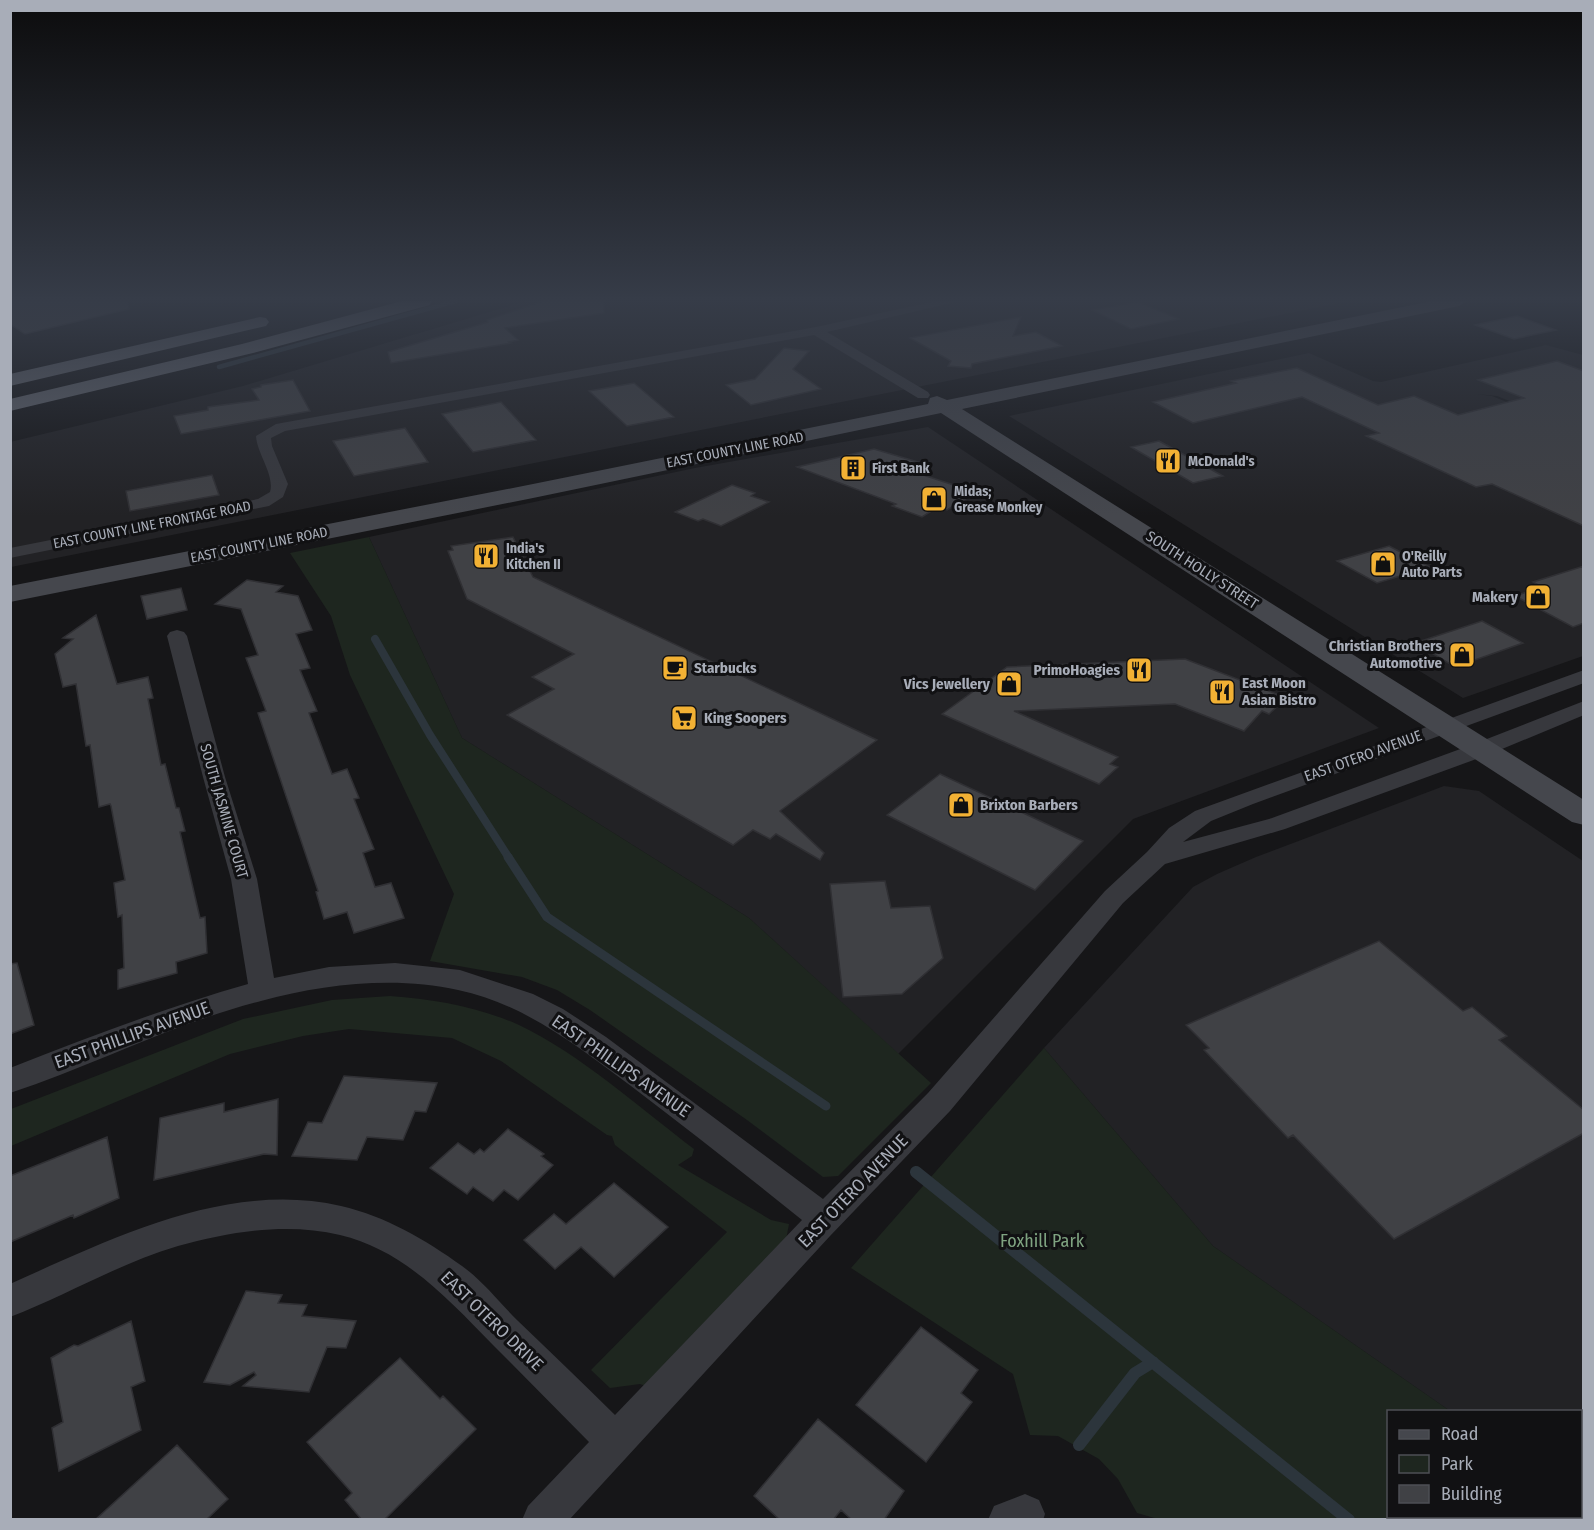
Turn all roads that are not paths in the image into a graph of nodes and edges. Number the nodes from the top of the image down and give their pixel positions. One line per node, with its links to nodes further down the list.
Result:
1 (43, 372): 7 (highway)
2 (149, 372): 9 (highway)
3 (585, 372): 11 (street, EAST COUNTY LINE FRONTAGE ROAD)
4 (885, 372): 8 (street, SOUTH HOLLY STREET)
5 (1037, 372): 8 (main road, EAST COUNTY LINE ROAD)
6 (1116, 372): 10 (main road, EAST COUNTY LINE ROAD)
7 (10, 380)
8 (923, 395): 10 (main road, SOUTH HOLLY STREET); 12 (main road, EAST COUNTY LINE ROAD)
9 (10, 405)
10 (947, 408): 13 (main road, EAST COUNTY LINE ROAD); 17 (main road, SOUTH HOLLY STREET)
11 (10, 553)
12 (10, 575)
13 (10, 594)
14 (177, 636): 21 (street, SOUTH JASMINE COURT)
15 (1584, 676): 17 (street, EAST OTERO AVENUE)
16 (1584, 708): 18 (street, EAST OTERO AVENUE)
17 (1446, 726): 18 (main road, SOUTH HOLLY STREET); 20 (street, EAST OTERO AVENUE)
18 (1482, 749): 19 (main road, SOUTH HOLLY STREET); 20 (street, EAST OTERO AVENUE)
19 (1584, 815)
20 (1156, 858): 23 (street, EAST OTERO AVENUE)
21 (262, 988): 22 (street, EAST PHILLIPS AVENUE); 23 (street, EAST PHILLIPS AVENUE)
22 (10, 1081)
23 (825, 1219): 25 (street, EAST OTERO AVENUE)
24 (10, 1301): 25 (street, EAST OTERO DRIVE)
25 (615, 1441): 26 (street, EAST OTERO AVENUE)
26 (542, 1520)

